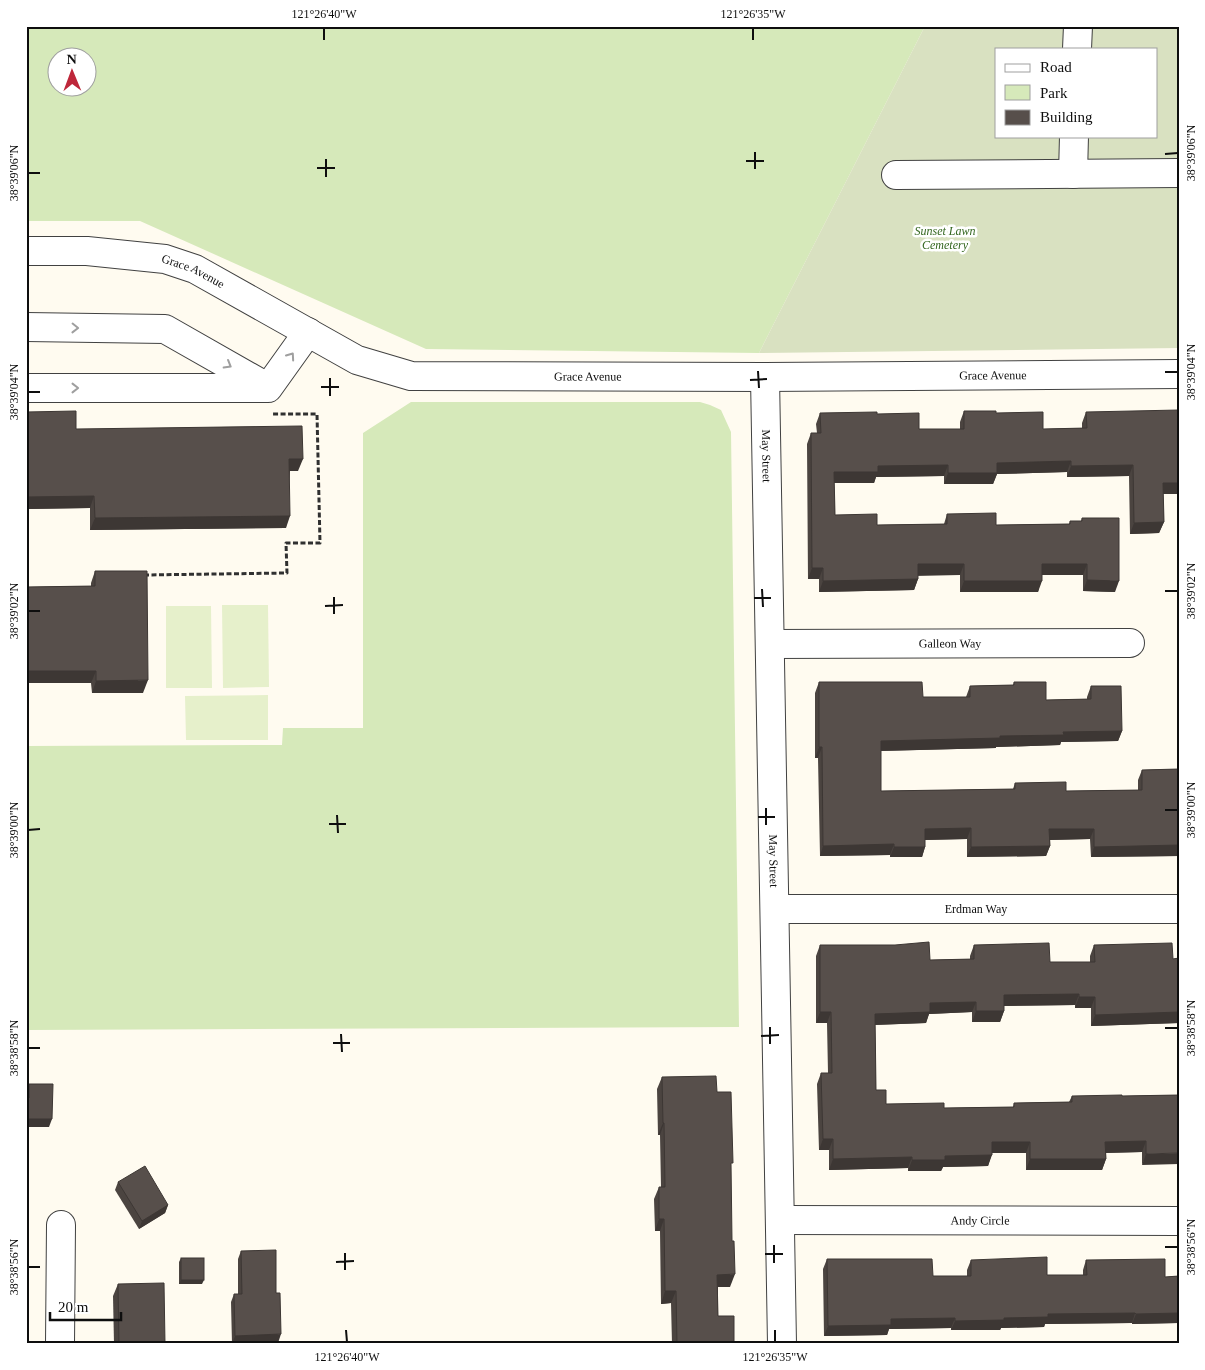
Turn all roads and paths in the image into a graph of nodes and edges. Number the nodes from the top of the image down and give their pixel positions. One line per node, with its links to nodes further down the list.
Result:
1 (1078, 26): 2 (street)
2 (1077, 48)
3 (1074, 138): 5 (street)
4 (1179, 173): 5 (street)
5 (1073, 174): 6 (street)
6 (896, 175)
7 (26, 251): 9 (street, Grace Avenue)
8 (26, 327): 13 (street, one-way to 13)
9 (308, 332): 11 (street, Grace Avenue); 13 (street, one-way to 9)
10 (1179, 374): 11 (street, Grace Avenue)
11 (765, 376): 16 (street, May Street)
12 (26, 388): 13 (street, one-way to 13)
13 (268, 401): 14 (path)
14 (140, 576)
15 (1130, 643): 16 (street, Galleon Way)
16 (770, 644): 17 (street, May Street)
17 (774, 909): 18 (street, Erdman Way); 19 (street, May Street)
18 (1179, 909)
19 (780, 1220): 20 (street, Andy Circle); 23 (street, May Street)
20 (1179, 1221)
21 (61, 1225): 22 (street)
22 (60, 1344)
23 (782, 1344)

